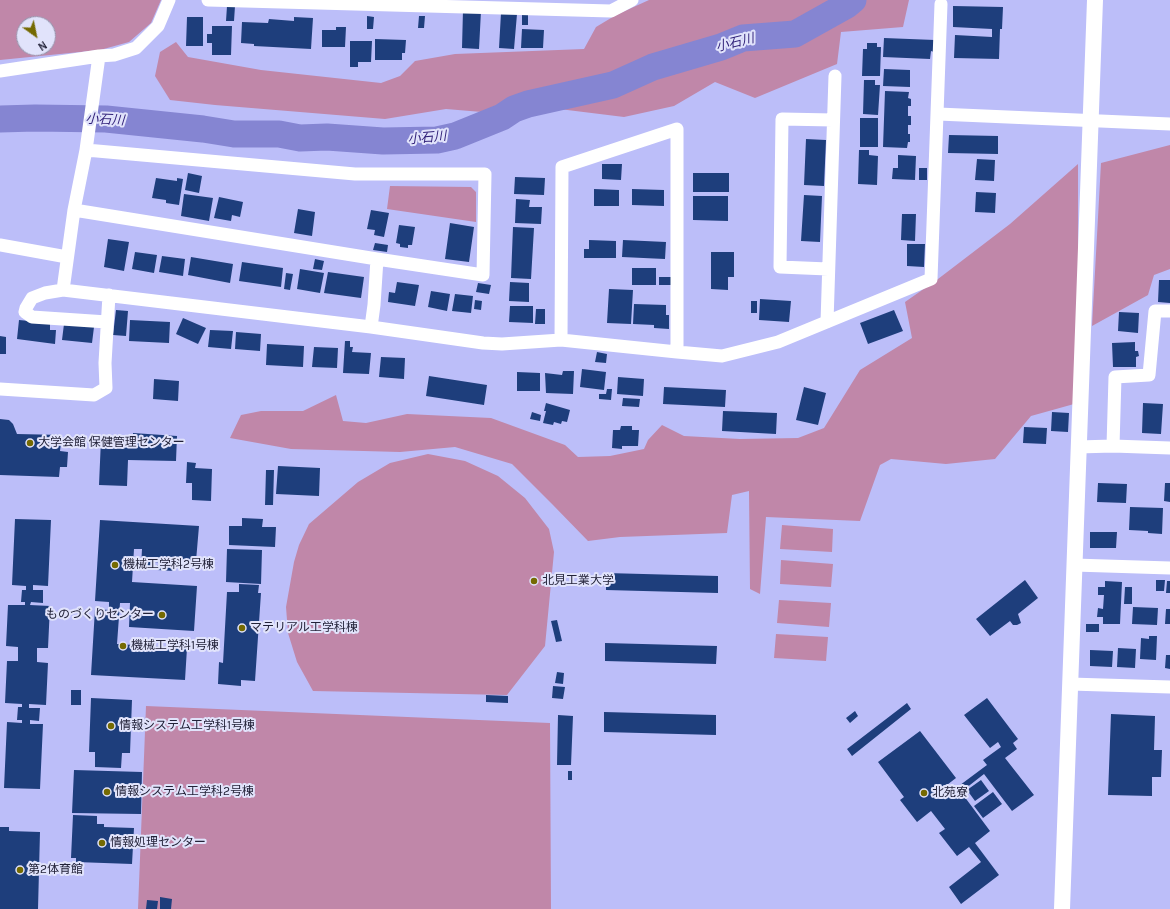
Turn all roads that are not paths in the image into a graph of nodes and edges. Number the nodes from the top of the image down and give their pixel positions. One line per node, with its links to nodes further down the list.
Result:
1 (169, 0): 6 (street)
2 (208, 0): 3 (street)
3 (632, 0)
4 (1095, 0): 11 (street)
5 (942, 4): 9 (street)
6 (99, 56): 7 (street); 13 (street)
7 (0, 71)
8 (835, 76): 10 (street)
9 (938, 114): 11 (street); 24 (street)
10 (833, 120): 18 (street); 18 (street)
11 (1090, 120): 12 (street); 29 (street)
12 (1170, 124)
13 (86, 150): 14 (street); 17 (street)
14 (74, 210): 16 (street); 17 (street)
15 (0, 244): 16 (street)
16 (67, 257): 19 (street)
17 (377, 259): 22 (street)
18 (828, 269): 24 (street)
19 (63, 290): 20 (street); 23 (street)
20 (109, 295): 22 (street); 23 (street)
21 (1170, 311): 28 (street)
22 (373, 316): 25 (street)
23 (107, 322): 27 (street)
24 (827, 322): 26 (street)
25 (561, 340): 26 (street); 26 (street)
26 (677, 352)
27 (0, 389)
28 (1113, 446): 29 (street); 30 (street)
29 (1078, 447): 31 (street)
30 (1170, 448)
31 (1074, 565): 32 (street); 33 (street)
32 (1170, 568)
33 (1070, 684): 34 (street); 35 (street)
34 (1170, 687)
35 (1062, 909)

